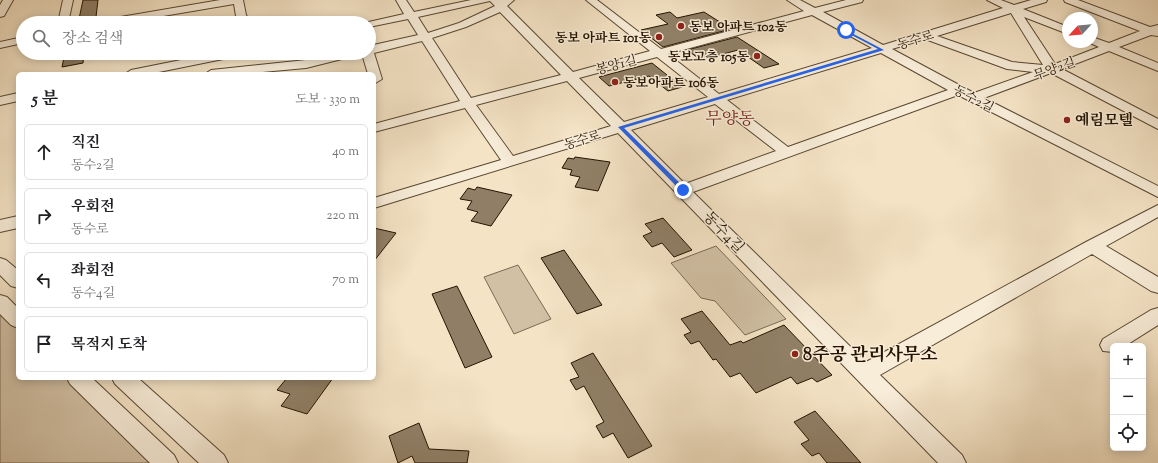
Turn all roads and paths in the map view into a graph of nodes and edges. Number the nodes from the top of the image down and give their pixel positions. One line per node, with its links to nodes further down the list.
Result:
1 (8, 0): 17 (street)
2 (68, 0): 18 (street)
3 (238, 0): 12 (street); 21 (street)
4 (401, 0): 22 (street)
5 (486, 0): 22 (street)
6 (591, 0): 34 (street)
7 (792, 0): 16 (street, 동수2길)
8 (858, 0): 16 (street, 봉양1길)
9 (992, 0): 15 (street)
10 (1042, 0): 15 (street, 동수로)
11 (1069, 0): 25 (street)
12 (216, 2): 14 (street)
13 (502, 2): 26 (street); 46 (street, 동수4길)
14 (184, 8): 19 (street); 20 (street)
15 (1014, 9): 24 (street); 27 (street, 동수로); 42 (street)
16 (813, 12): 33 (street, 동수2길); 34 (street, 봉양1길)
17 (0, 14)
18 (64, 16)
19 (141, 16)
20 (185, 16)
21 (241, 16)
22 (411, 16): 23 (street); 26 (street)
23 (376, 23)
24 (1062, 29)
25 (1156, 31): 31 (street, 무양2길)
26 (426, 36): 32 (street); 50 (street)
27 (928, 36): 33 (street, 동수로); 42 (street)
28 (16, 42): 30 (street)
29 (1098, 43): 31 (street)
30 (0, 45)
31 (1110, 48): 41 (street); 42 (street, 무양2길)
32 (376, 50)
33 (882, 50): 47 (street, 동수2길); 49 (street, 동수로)
34 (658, 53): 46 (street, 봉양1길); 49 (street)
35 (182, 60): 43 (street)
36 (266, 60): 40 (street)
37 (325, 60): 39 (street)
38 (370, 60): 45 (street)
39 (306, 64): 40 (street)
40 (268, 67): 44 (street)
41 (1158, 67)
42 (1052, 69): 48 (street, 무양2길); 51 (street)
43 (150, 72)
44 (227, 72)
45 (374, 72)
46 (570, 76): 50 (street, 봉양1길); 53 (street, 동수4길)
47 (959, 90): 48 (street, 동수2길); 54 (street)
48 (972, 98): 57 (street, 동수2길)
49 (717, 99): 53 (street, 동수로); 54 (street)
50 (468, 103): 52 (street, 봉양1길); 55 (street)
51 (1158, 124)
52 (376, 127)
53 (621, 127): 55 (street, 동수로); 56 (street, 동수4길)
54 (787, 153): 56 (street)
55 (510, 161): 58 (street, 동수로)
56 (683, 190): 70 (street, 동수4길)
57 (1158, 192)
58 (376, 202)
59 (1158, 210): 62 (street)
60 (16, 222): 61 (street)
61 (0, 226)
62 (1092, 246): 65 (street); 70 (street)
63 (0, 264): 64 (street)
64 (16, 279)
65 (1158, 286)
66 (0, 302): 68 (street)
67 (1158, 315): 69 (street)
68 (16, 316)
69 (1113, 343)
70 (864, 373): 75 (street, 동수4길)
71 (80, 380): 73 (street)
72 (125, 380): 74 (street)
73 (166, 463)
74 (216, 463)
75 (954, 463)

